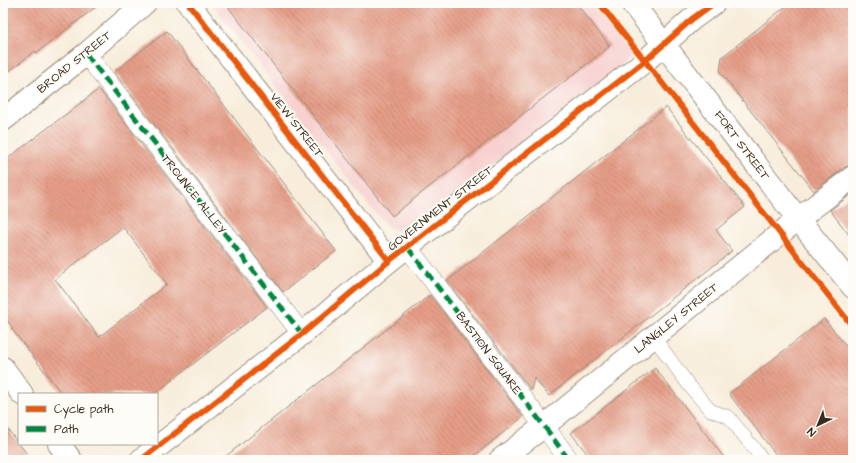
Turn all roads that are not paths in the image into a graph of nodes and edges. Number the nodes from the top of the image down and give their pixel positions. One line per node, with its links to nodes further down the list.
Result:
1 (145, 3): 6 (street, BROAD STREET)
2 (188, 3): 11 (street, VIEW STREET)
3 (632, 3): 5 (street, FORT STREET)
4 (714, 3): 5 (street, GOVERNMENT STREET)
5 (664, 45): 9 (street, FORT STREET); 10 (street, GOVERNMENT STREET)
6 (86, 54): 7 (street, BROAD STREET); 13 (street, TROUNCE ALLEY)
7 (3, 120)
8 (853, 177): 9 (street, LANGLEY STREET)
9 (798, 219): 12 (street, FORT STREET); 14 (street, LANGLEY STREET)
10 (408, 248): 11 (street, GOVERNMENT STREET); 17 (street, BASTION SQUARE)
11 (390, 261): 13 (street, GOVERNMENT STREET)
12 (853, 287)
13 (302, 334): 20 (street, GOVERNMENT STREET)
14 (654, 336): 17 (street, LANGLEY STREET); 23 (lane)
15 (3, 368): 16 (street)
16 (21, 393)
17 (544, 426): 21 (street, LANGLEY STREET); 22 (street, BASTION SQUARE)
18 (60, 445): 19 (street)
19 (71, 460)
20 (141, 460)
21 (500, 460)
22 (569, 460)
23 (763, 460)

